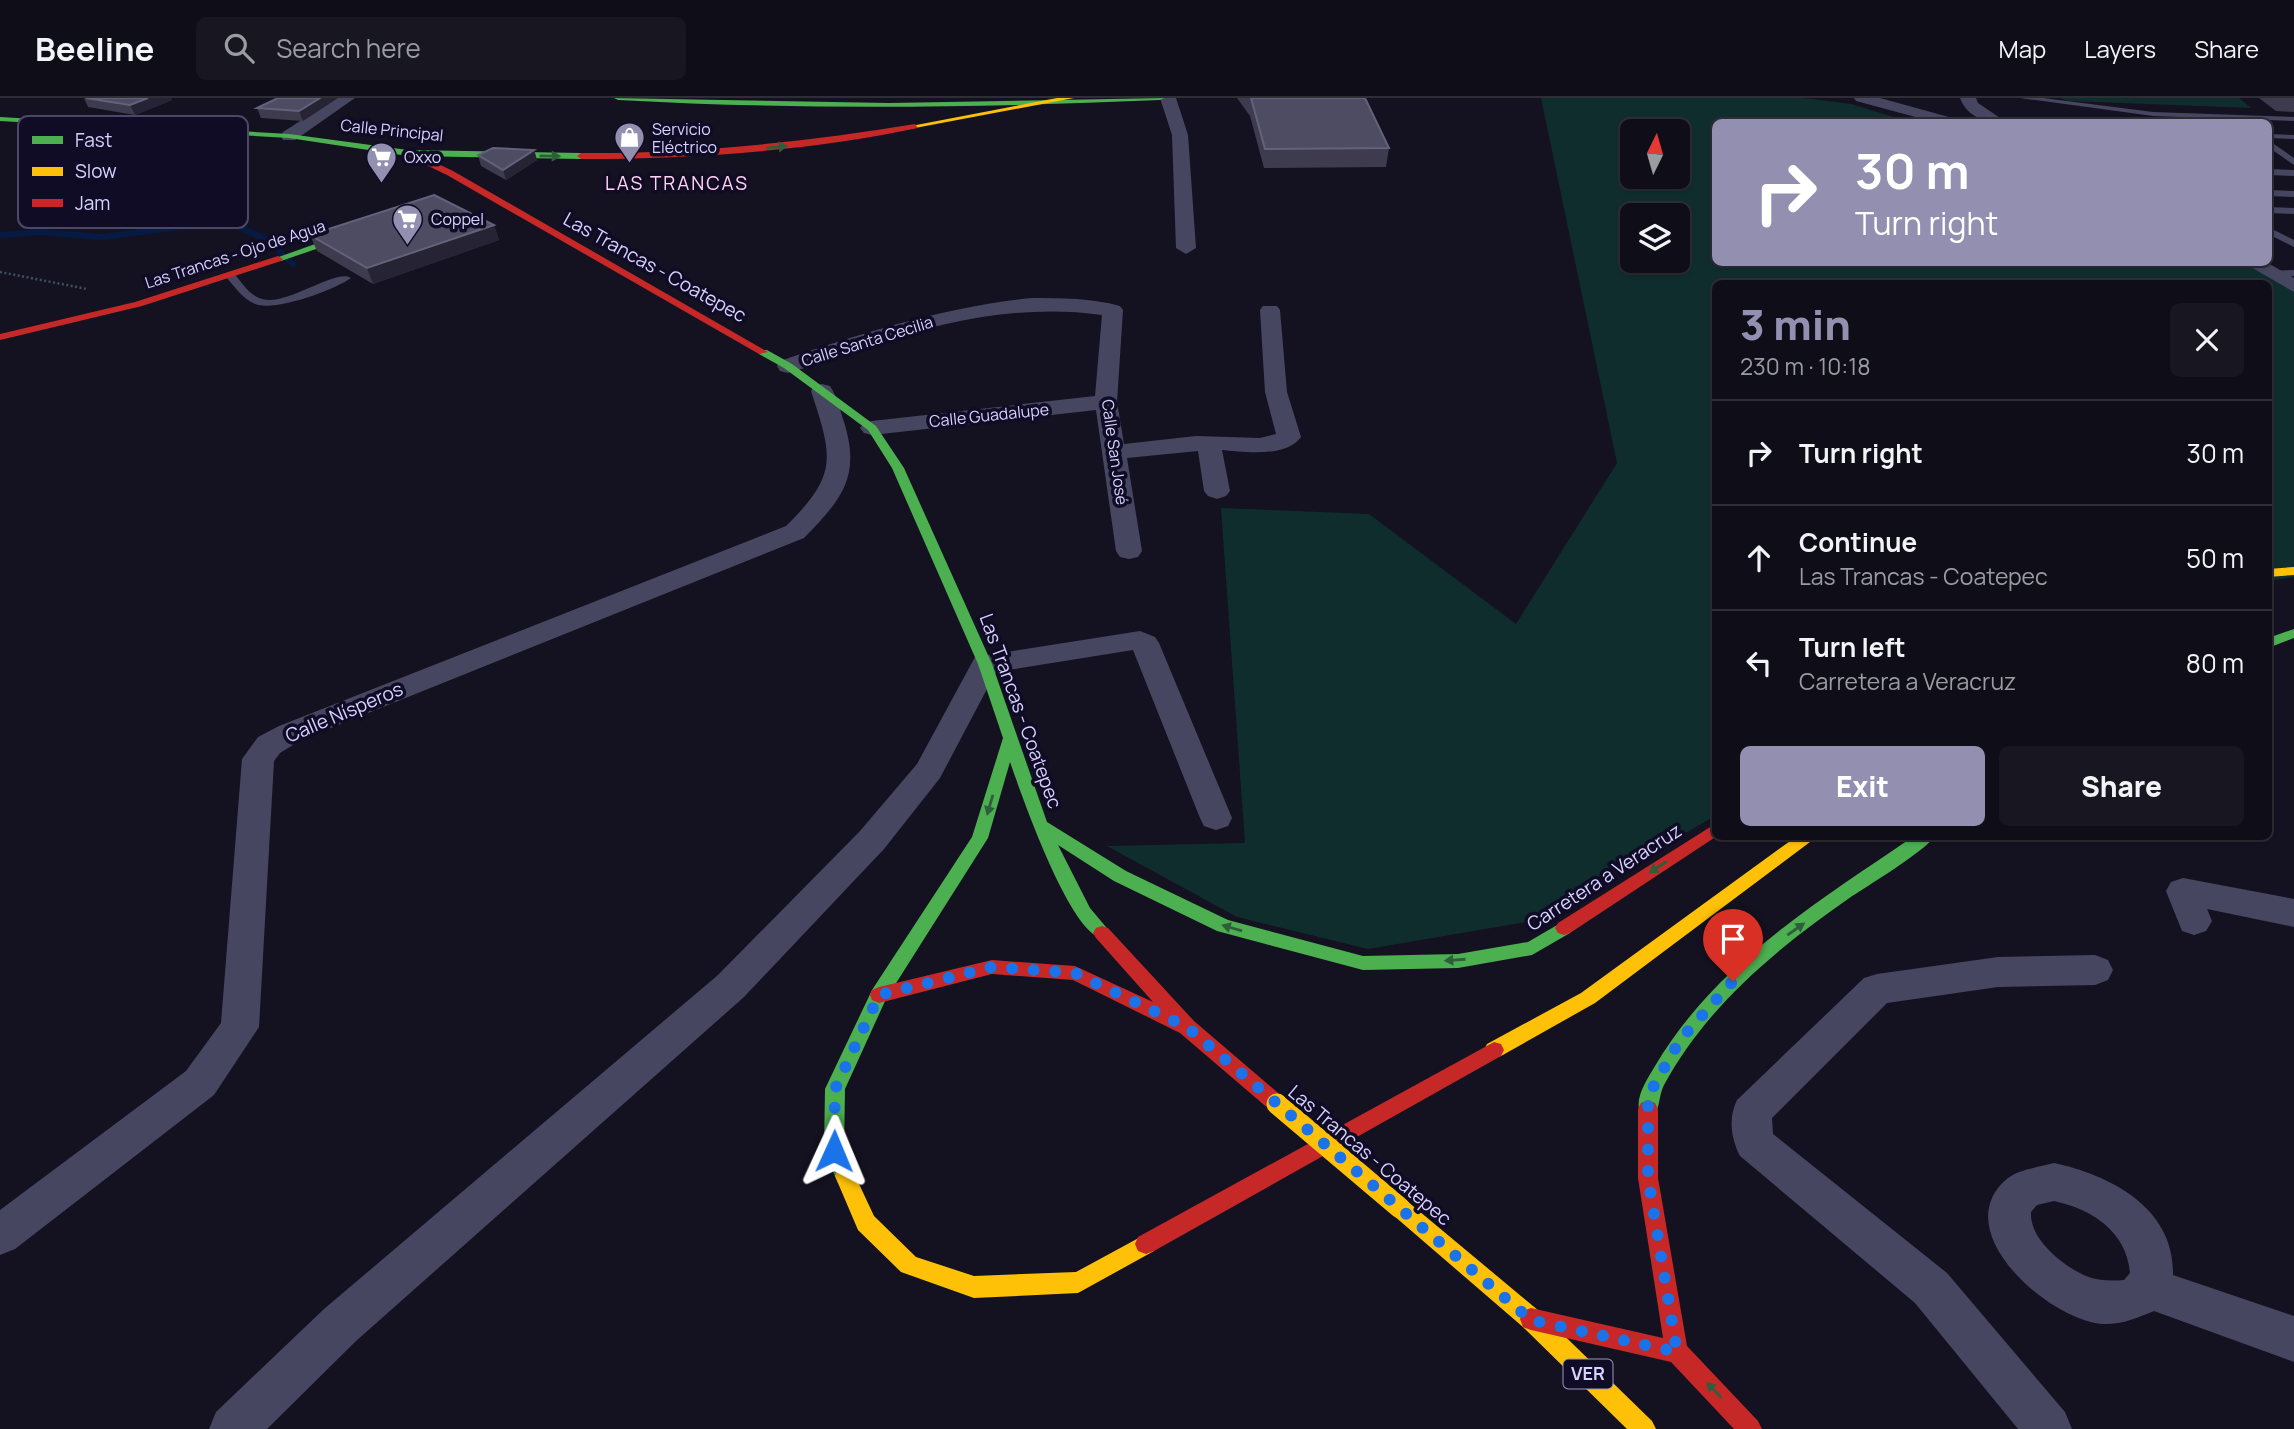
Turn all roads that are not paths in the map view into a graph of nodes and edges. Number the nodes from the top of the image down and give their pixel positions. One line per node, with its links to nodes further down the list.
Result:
1 (347, 98): 23 (street)
2 (618, 98): 10 (main road)
3 (1070, 98): 9 (main road, Calle Principal)
4 (1160, 98): 9 (main road)
5 (1168, 98): 44 (street)
6 (1862, 98): 14 (street)
7 (1968, 98): 15 (street)
8 (2024, 98): 11 (lane)
9 (1051, 103): 10 (main road); 24 (main road, Calle Principal)
10 (754, 106): 24 (main road)
11 (2113, 109): 12 (lane); 16 (lane)
12 (2153, 114): 17 (lane); 18 (lane)
13 (0, 119): 21 (main road, Calle Principal)
14 (1939, 119)
15 (1993, 119)
16 (2126, 119)
17 (2136, 119)
18 (2224, 119)
19 (2272, 119): 20 (lane)
20 (2294, 119)
21 (18, 120)
22 (248, 134): 23 (main road, Calle Principal)
23 (289, 136): 28 (main road, Calle Principal)
24 (867, 136): 28 (main road, Calle Principal, one-way to 24)
25 (2272, 136): 26 (lane)
26 (2294, 137)
27 (2272, 146): 30 (lane)
28 (408, 153): 54 (main road, Las Trancas - Coatepec)
29 (2272, 154): 30 (lane)
30 (2284, 155): 31 (lane); 32 (lane)
31 (2294, 155)
32 (2294, 162)
33 (2272, 172): 34 (lane)
34 (2294, 173)
35 (2272, 193): 36 (lane)
36 (2294, 194)
37 (2272, 210): 38 (lane)
38 (2294, 211)
39 (376, 225): 48 (main road, Las Trancas - Ojo de Agua)
40 (2272, 231): 42 (lane)
41 (2272, 232): 43 (lane)
42 (2294, 233)
43 (2294, 244)
44 (1186, 248)
45 (2272, 265): 47 (street)
46 (2272, 266): 50 (street)
47 (2294, 271)
48 (230, 275): 49 (lane); 53 (main road, Las Trancas - Ojo de Agua)
49 (346, 278)
50 (2294, 286)
51 (1113, 310): 54 (street, Calle Santa Cecilia); 56 (street, Calle San José)
52 (1270, 310): 58 (street)
53 (0, 337)
54 (788, 366): 55 (main road, Las Trancas - Coatepec)
55 (822, 391): 57 (main road, Las Trancas - Coatepec); 78 (street, Calle Nísperos)
56 (1106, 402): 57 (street, Calle Guadalupe); 59 (street, Calle San José)
57 (872, 428): 66 (main road, Las Trancas - Coatepec)
58 (1209, 443): 59 (street); 60 (street)
59 (1115, 452): 61 (street, Calle San José)
60 (1217, 491)
61 (1129, 551)
62 (2294, 571): 63 (main road)
63 (2272, 573)
64 (2294, 633): 65 (main road)
65 (2272, 641)
66 (985, 664): 67 (main road, Las Trancas - Coatepec); 68 (street); 83 (street)
67 (1009, 740): 69 (main road, Las Trancas - Coatepec); 76 (main road, one-way to 76)
68 (1216, 818)
69 (1040, 825): 70 (main road, Carretera a Veracruz, one-way to 69); 77 (main road, Las Trancas - Coatepec)
70 (1712, 832)
71 (1805, 840): 76 (main road)
72 (1921, 840): 82 (main road, one-way to 72)
73 (2294, 913): 74 (street)
74 (2194, 921)
75 (2095, 970): 86 (street)
76 (879, 995): 77 (main road)
77 (1187, 1027): 80 (main road, Las Trancas - Coatepec, bridge)
78 (0, 1235)
79 (2148, 1288): 81 (street)
80 (1531, 1320): 82 (main road, Las Trancas - Coatepec); 84 (main road, Las Trancas - Coatepec / VER)
81 (2294, 1339)
82 (1677, 1352): 85 (main road, one-way to 82)
83 (233, 1429)
84 (1644, 1429)
85 (1751, 1429)
86 (2048, 1429)

